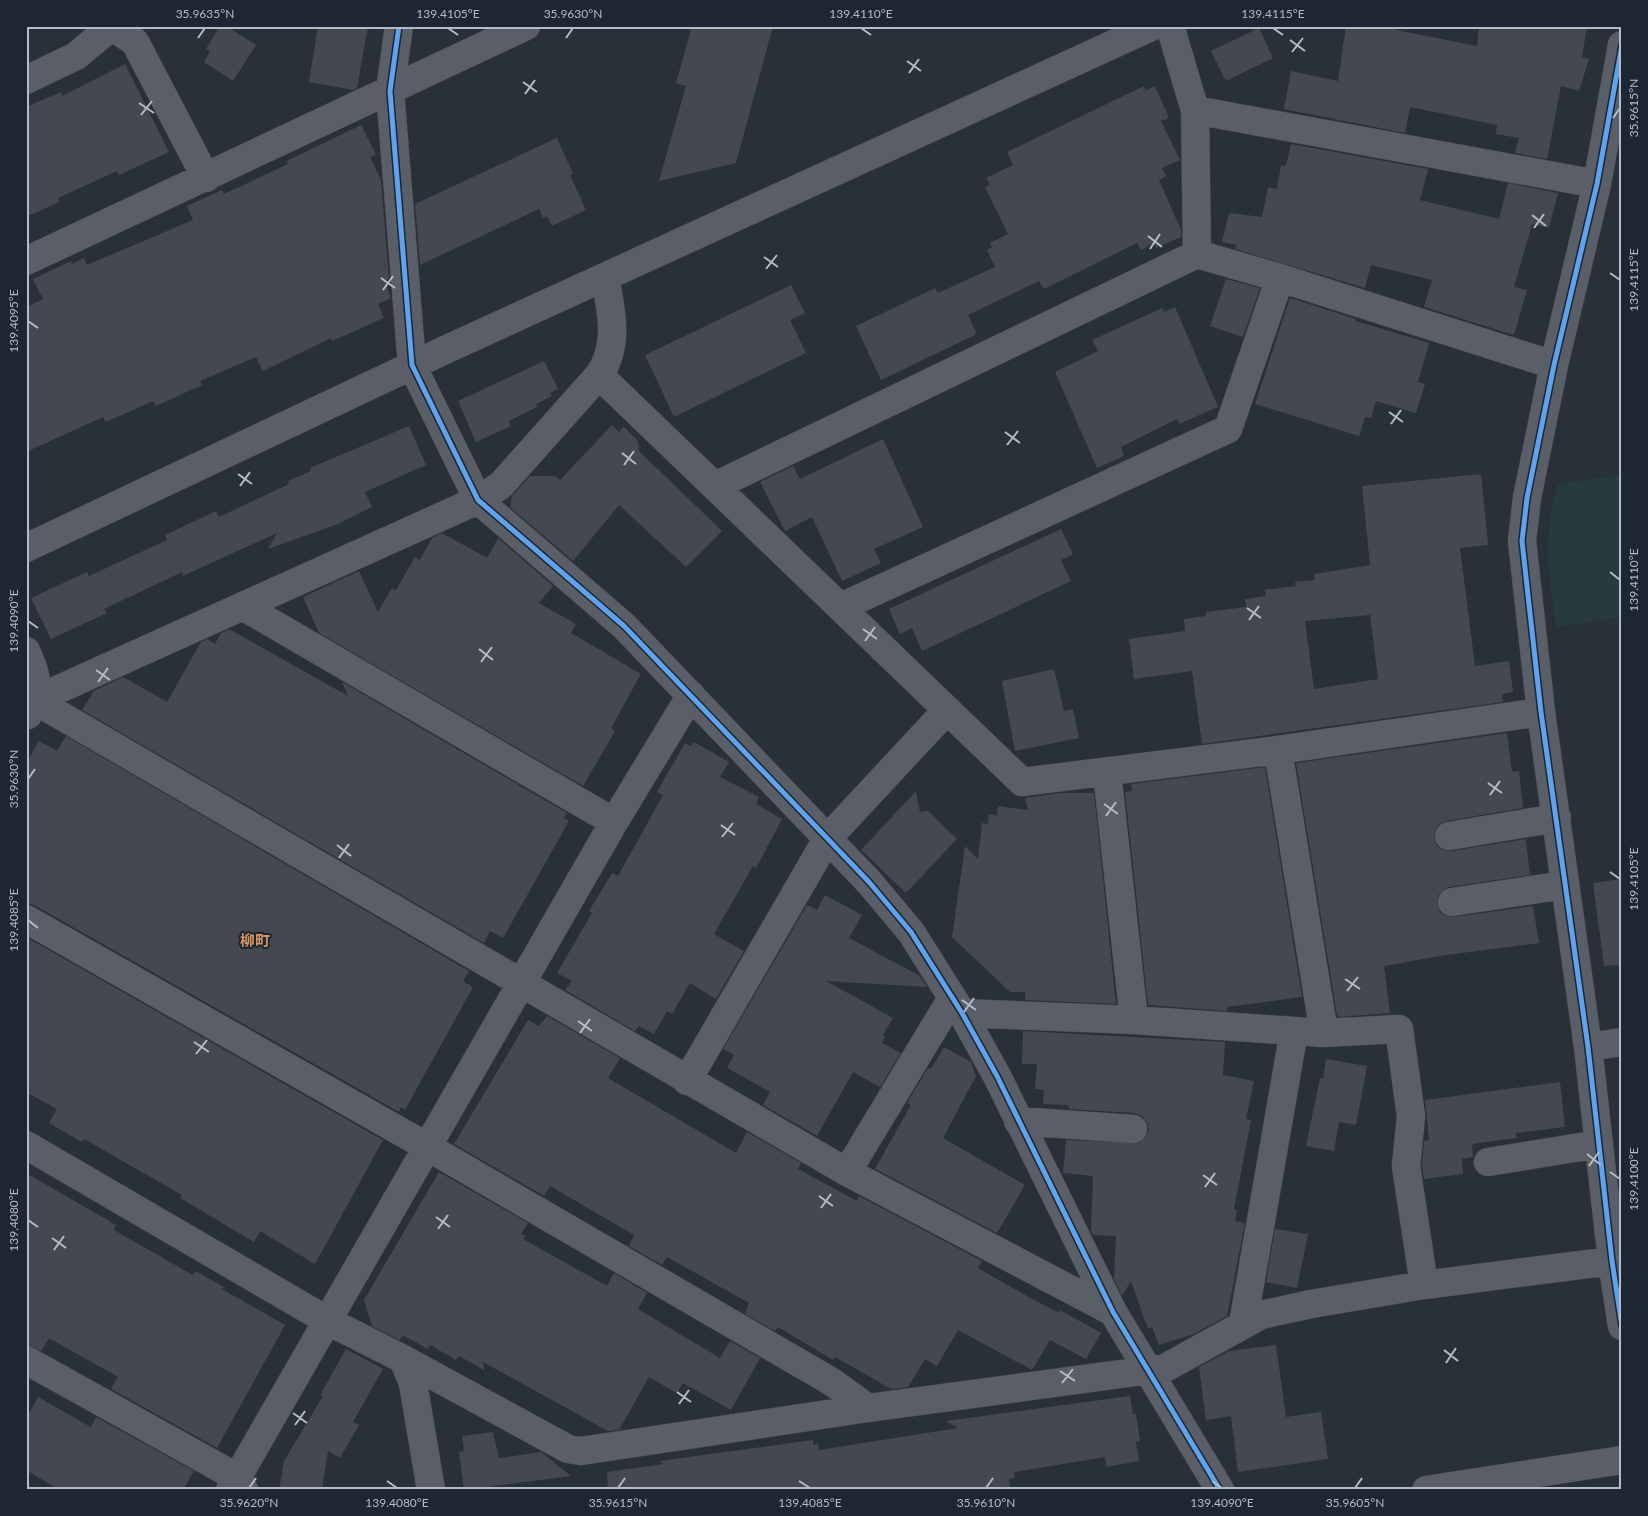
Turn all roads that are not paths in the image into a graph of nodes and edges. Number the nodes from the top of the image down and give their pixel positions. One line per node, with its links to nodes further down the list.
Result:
1 (111, 26): 8 (street); 11 (street)
2 (400, 26): 9 (street)
3 (526, 26): 9 (street)
4 (1153, 26): 6 (street)
5 (1170, 26): 10 (street)
6 (1122, 32): 15 (street)
7 (1622, 45): 12 (street)
8 (26, 80)
9 (390, 91): 11 (street); 18 (street)
10 (1195, 110): 12 (street); 13 (street)
11 (206, 178): 14 (street)
12 (1597, 184): 17 (street)
13 (1197, 254): 16 (street); 20 (street)
14 (26, 261)
15 (605, 277): 18 (street); 19 (street)
16 (1280, 278): 17 (street); 24 (street)
17 (1554, 365): 29 (street)
18 (412, 366): 21 (street); 22 (street)
19 (599, 375): 20 (street); 21 (street)
20 (715, 486): 24 (street)
21 (478, 500): 23 (street); 26 (street)
22 (26, 548)
23 (244, 607): 27 (street); 33 (street)
24 (840, 607): 28 (street)
25 (26, 651): 27 (street)
26 (691, 695): 33 (street); 35 (street)
27 (29, 708): 39 (street)
28 (947, 710): 31 (street); 35 (street)
29 (1541, 712): 30 (street); 32 (street)
30 (1278, 750): 31 (street); 43 (street)
31 (1107, 772): 41 (street)
32 (1557, 818): 34 (street); 36 (street)
33 (614, 822): 39 (street)
34 (1449, 836)
35 (827, 840): 40 (street); 46 (street)
36 (1566, 885): 37 (street); 45 (street)
37 (1452, 902)
38 (26, 919): 51 (street)
39 (522, 984): 46 (street); 51 (street)
40 (957, 1005): 41 (street); 47 (street); 53 (street)
41 (1134, 1020): 42 (street)
42 (1294, 1031): 43 (street); 59 (street)
43 (1324, 1033): 56 (street)
44 (1622, 1042): 45 (street)
45 (1588, 1047): 49 (street)
46 (687, 1081): 53 (street)
47 (1018, 1121): 48 (street); 57 (street)
48 (1133, 1129)
49 (1599, 1144): 52 (street); 54 (street)
50 (26, 1145): 58 (street)
51 (426, 1146): 58 (street); 64 (street)
52 (1488, 1162)
53 (847, 1172): 57 (street)
54 (1614, 1213): 55 (street)
55 (1612, 1261): 56 (street); 60 (street)
56 (1424, 1285): 59 (street)
57 (1113, 1312): 63 (street)
58 (328, 1321): 61 (street); 67 (street)
59 (1243, 1324): 63 (street)
60 (1622, 1324)
61 (403, 1359): 64 (street); 68 (street)
62 (26, 1360): 67 (street)
63 (1149, 1370): 64 (street); 69 (street)
64 (868, 1408)
65 (1622, 1460): 66 (street)
66 (1502, 1484): 70 (street)
67 (237, 1486)
68 (431, 1490)
69 (1220, 1490)
70 (1426, 1490)

